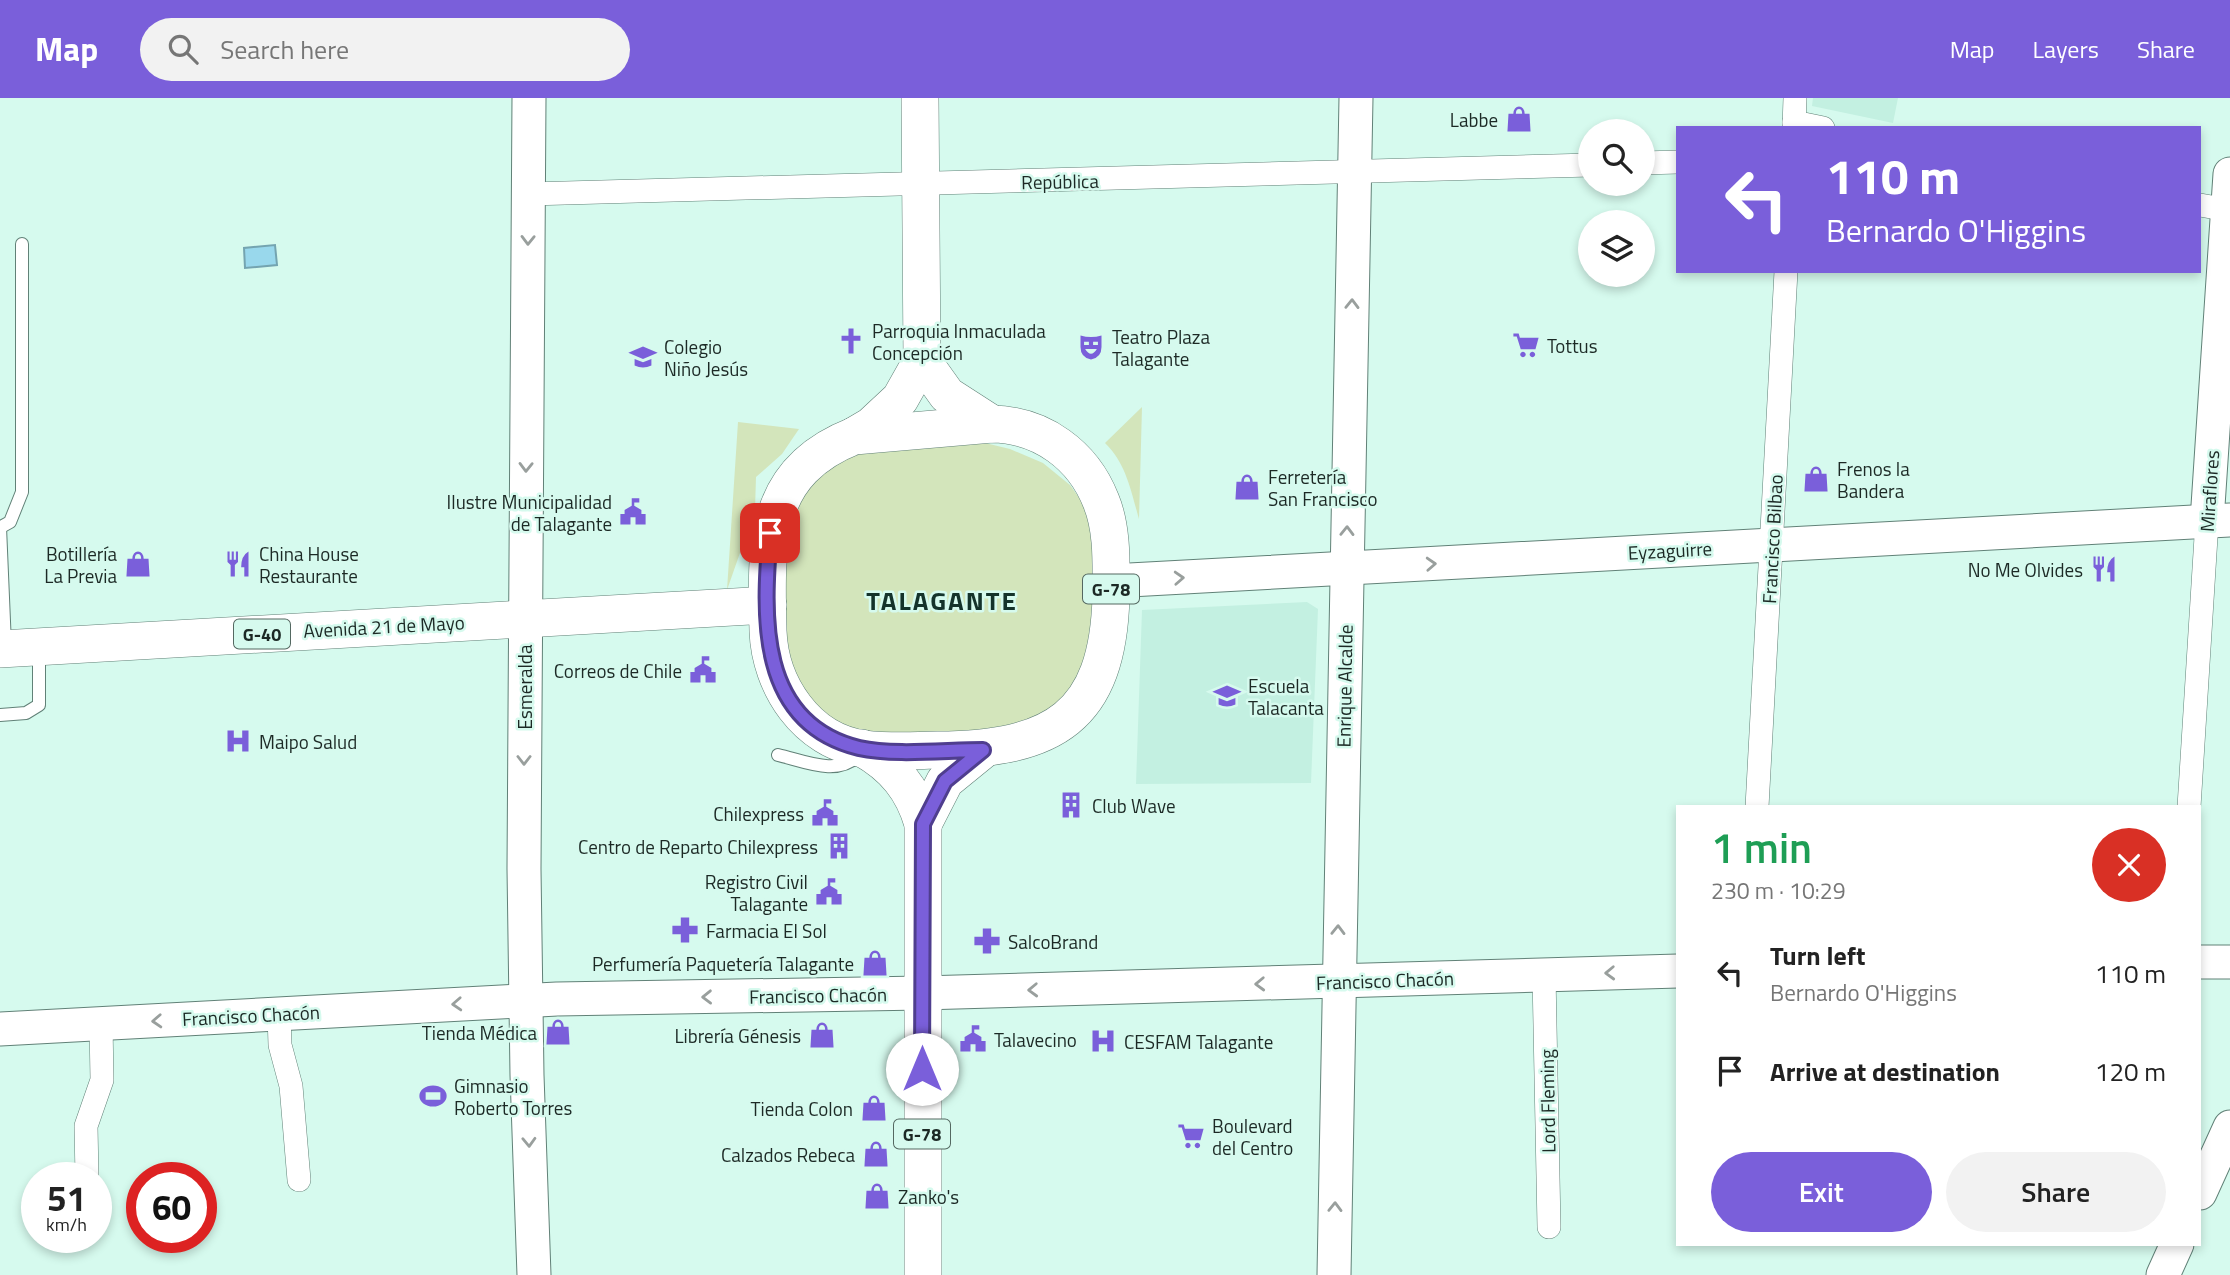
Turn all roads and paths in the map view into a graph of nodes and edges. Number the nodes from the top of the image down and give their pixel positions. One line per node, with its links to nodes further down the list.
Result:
1 (529, 98): 12 (street, Esmeralda)
2 (920, 98): 11 (main road, G-78)
3 (1356, 98): 9 (street, Enrique Alcalde)
4 (1795, 98): 5 (street)
5 (1794, 125)
6 (1676, 162): 7 (street)
7 (1655, 163)
8 (1578, 165): 9 (street, República)
9 (1354, 173): 11 (street, República); 22 (street, Enrique Alcalde, one-way to 9)
10 (2230, 174): 13 (street, Miraflores)
11 (921, 184): 12 (street, República); 16 (main road, G-78)
12 (528, 194): 25 (street, Esmeralda, one-way to 25)
13 (2214, 208): 19 (street, Miraflores)
14 (22, 244): 20 (lane)
15 (1786, 273): 21 (street, Francisco Bilbao)
16 (922, 360): 17 (main road, G-78); 18 (main road, G-78)
17 (992, 424): 18 (main road, G-78); 23 (main road, G-78)
18 (854, 436): 24 (main road, G-78)
19 (2219, 520): 21 (street, Eyzaguirre); 32 (street, Miraflores)
20 (0, 527): 26 (lane)
21 (1773, 544): 22 (street, Eyzaguirre, one-way to 21); 31 (street, Francisco Bilbao)
22 (1346, 568): 23 (street, Eyzaguirre, one-way to 22); 38 (street, Enrique Alcalde, one-way to 22)
23 (1111, 581): 29 (main road, G-78)
24 (768, 605): 25 (main road, Avenida 21 de Mayo / G-40); 28 (main road, G-78)
25 (524, 618): 26 (main road, Avenida 21 de Mayo / G-40); 40 (street, Esmeralda, one-way to 40)
26 (15, 648): 27 (lane)
27 (0, 715)
28 (862, 748): 29 (main road, G-78); 30 (lane); 33 (main road, G-78)
29 (983, 750): 33 (main road, G-78)
30 (778, 755)
31 (1757, 805)
32 (2189, 805)
33 (923, 824): 39 (main road, G-78)
34 (2201, 962): 35 (street)
35 (2230, 962)
36 (1676, 971): 37 (street, Francisco Chacón, one-way to 37)
37 (1544, 975): 38 (street, Francisco Chacón); 48 (street, Lord Fleming)
38 (1337, 981): 39 (street, Francisco Chacón, one-way to 39); 52 (street, Enrique Alcalde, one-way to 38)
39 (922, 993): 40 (street, Francisco Chacón, one-way to 40); 51 (main road, G-78)
40 (526, 1000): 41 (street, Francisco Chacón, one-way to 41); 50 (street, Esmeralda, one-way to 50)
41 (279, 1014): 42 (street, Francisco Chacón, one-way to 42); 46 (street)
42 (101, 1024): 43 (street, Francisco Chacón); 45 (street)
43 (0, 1029)
44 (2230, 1127): 47 (street)
45 (87, 1162)
46 (299, 1180)
47 (2201, 1191)
48 (1549, 1227)
49 (2175, 1246): 53 (street)
50 (534, 1275)
51 (923, 1275)
52 (1334, 1275)
53 (2162, 1275)

